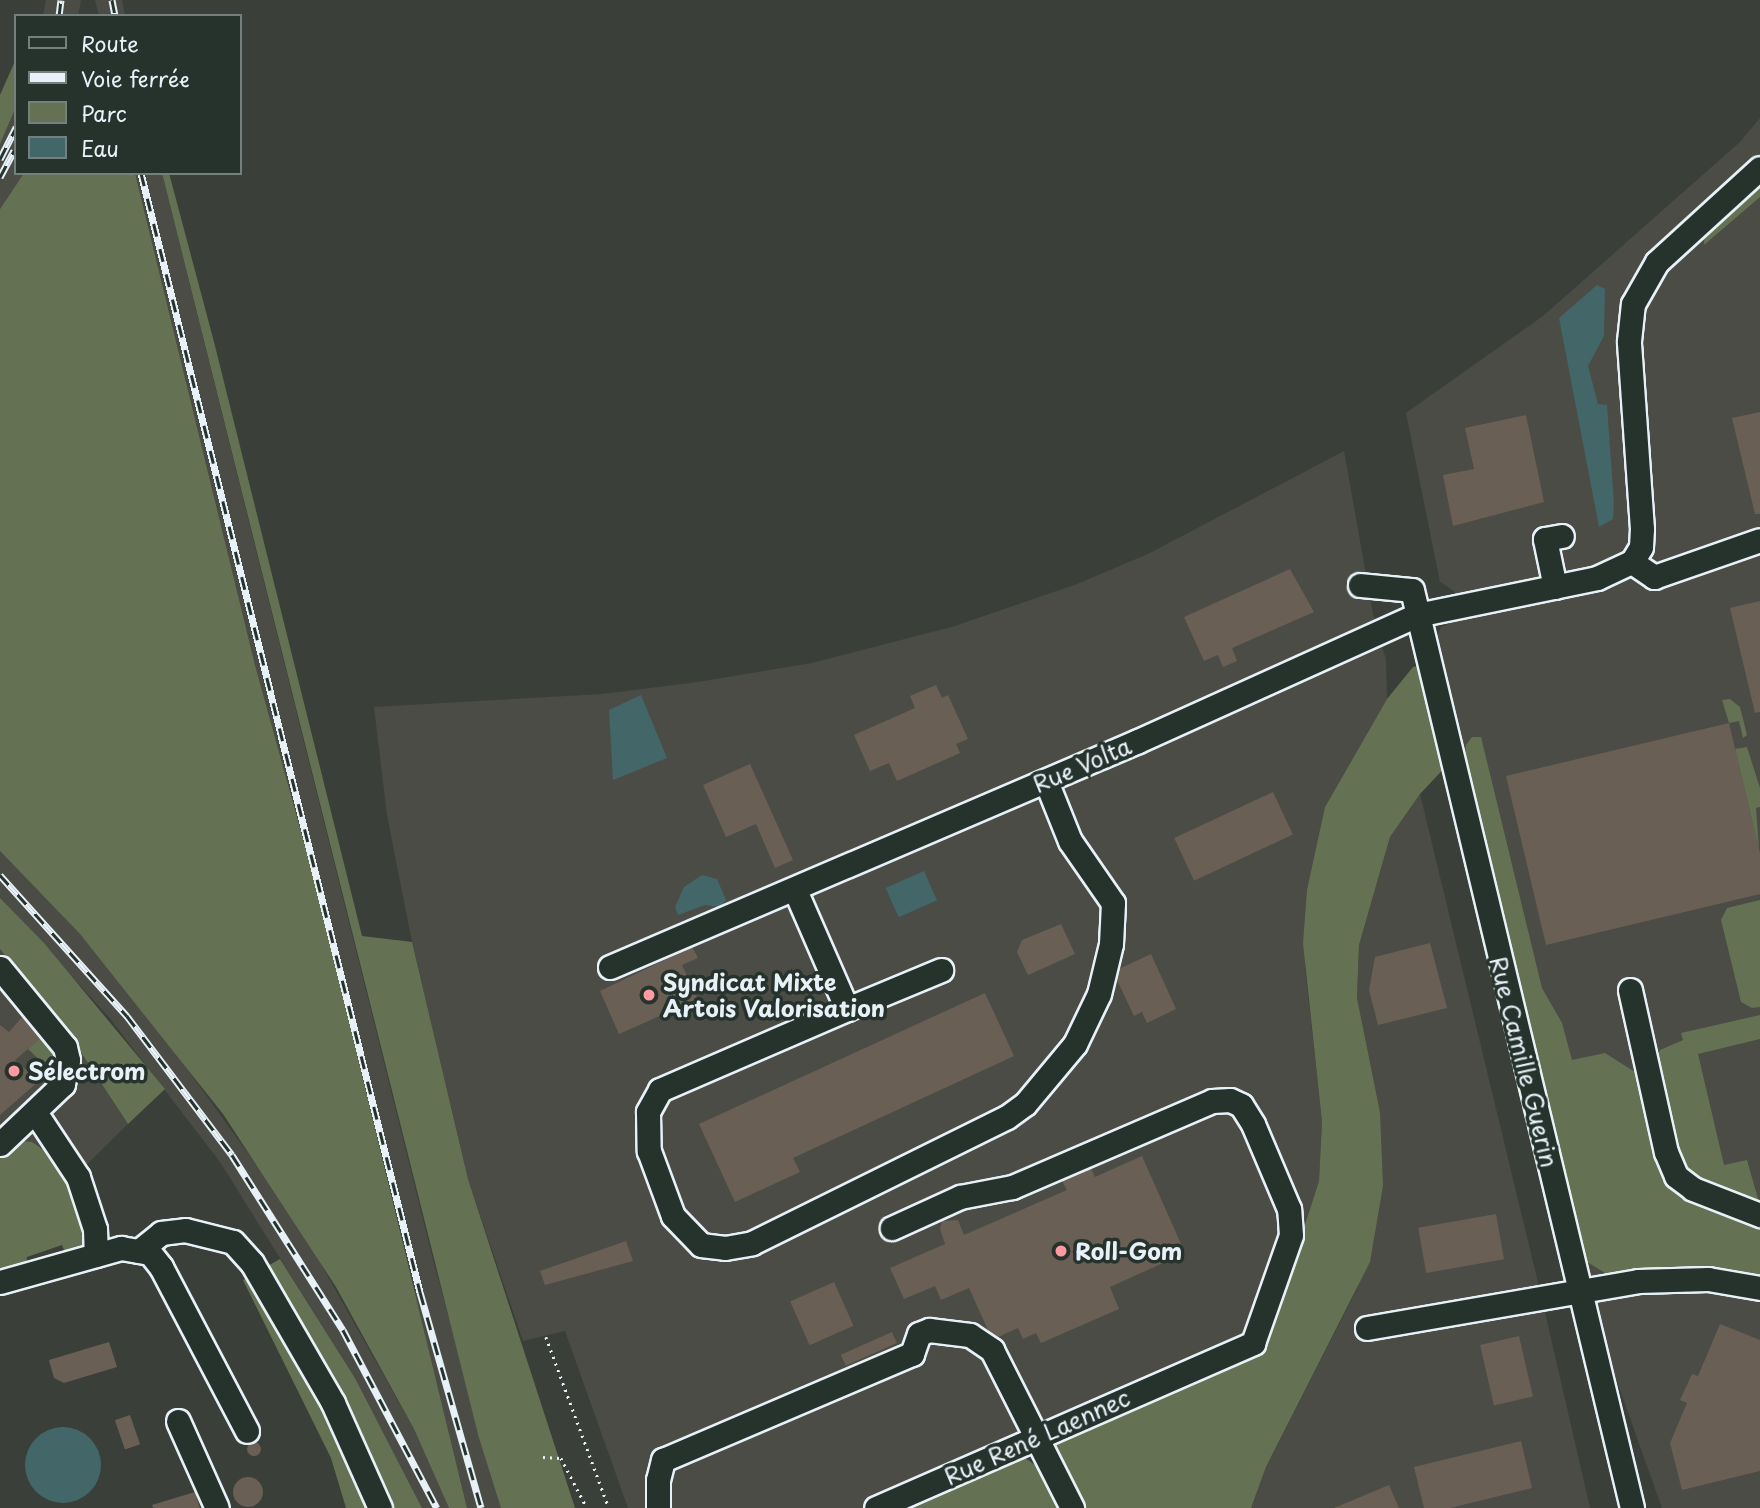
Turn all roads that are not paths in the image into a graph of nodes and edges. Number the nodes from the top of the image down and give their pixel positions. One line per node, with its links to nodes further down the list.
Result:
1 (1760, 168): 4 (street)
2 (1562, 536): 6 (street)
3 (1760, 540): 4 (street)
4 (1632, 562): 6 (street, Rue Volta)
5 (1360, 585): 7 (street, Rue Camille Guerin)
6 (1555, 587): 7 (street, Rue Volta)
7 (1417, 615): 8 (street, Rue Volta); 23 (street, Rue Camille Guerin)
8 (1046, 781): 9 (street, Rue Volta); 14 (street)
9 (795, 890): 10 (street, Rue Volta); 14 (street)
10 (610, 967)
11 (0, 968): 15 (street)
12 (941, 970): 14 (street)
13 (1630, 990): 17 (street)
14 (847, 1009)
15 (35, 1112): 16 (street); 20 (street)
16 (0, 1144)
17 (1760, 1215)
18 (892, 1228): 27 (street, Rue René Laennec)
19 (139, 1251): 20 (street); 26 (street); 29 (street)
20 (96, 1255): 21 (street)
21 (0, 1282)
22 (1760, 1289): 23 (street)
23 (1580, 1290): 24 (street); 33 (street, Rue Camille Guerin)
24 (1367, 1328)
25 (178, 1422): 28 (street)
26 (247, 1430)
27 (1038, 1437): 30 (street); 31 (street, Rue René Laennec); 32 (street)
28 (217, 1508)
29 (380, 1508)
30 (658, 1508)
31 (876, 1508)
32 (1072, 1508)
33 (1632, 1508)

